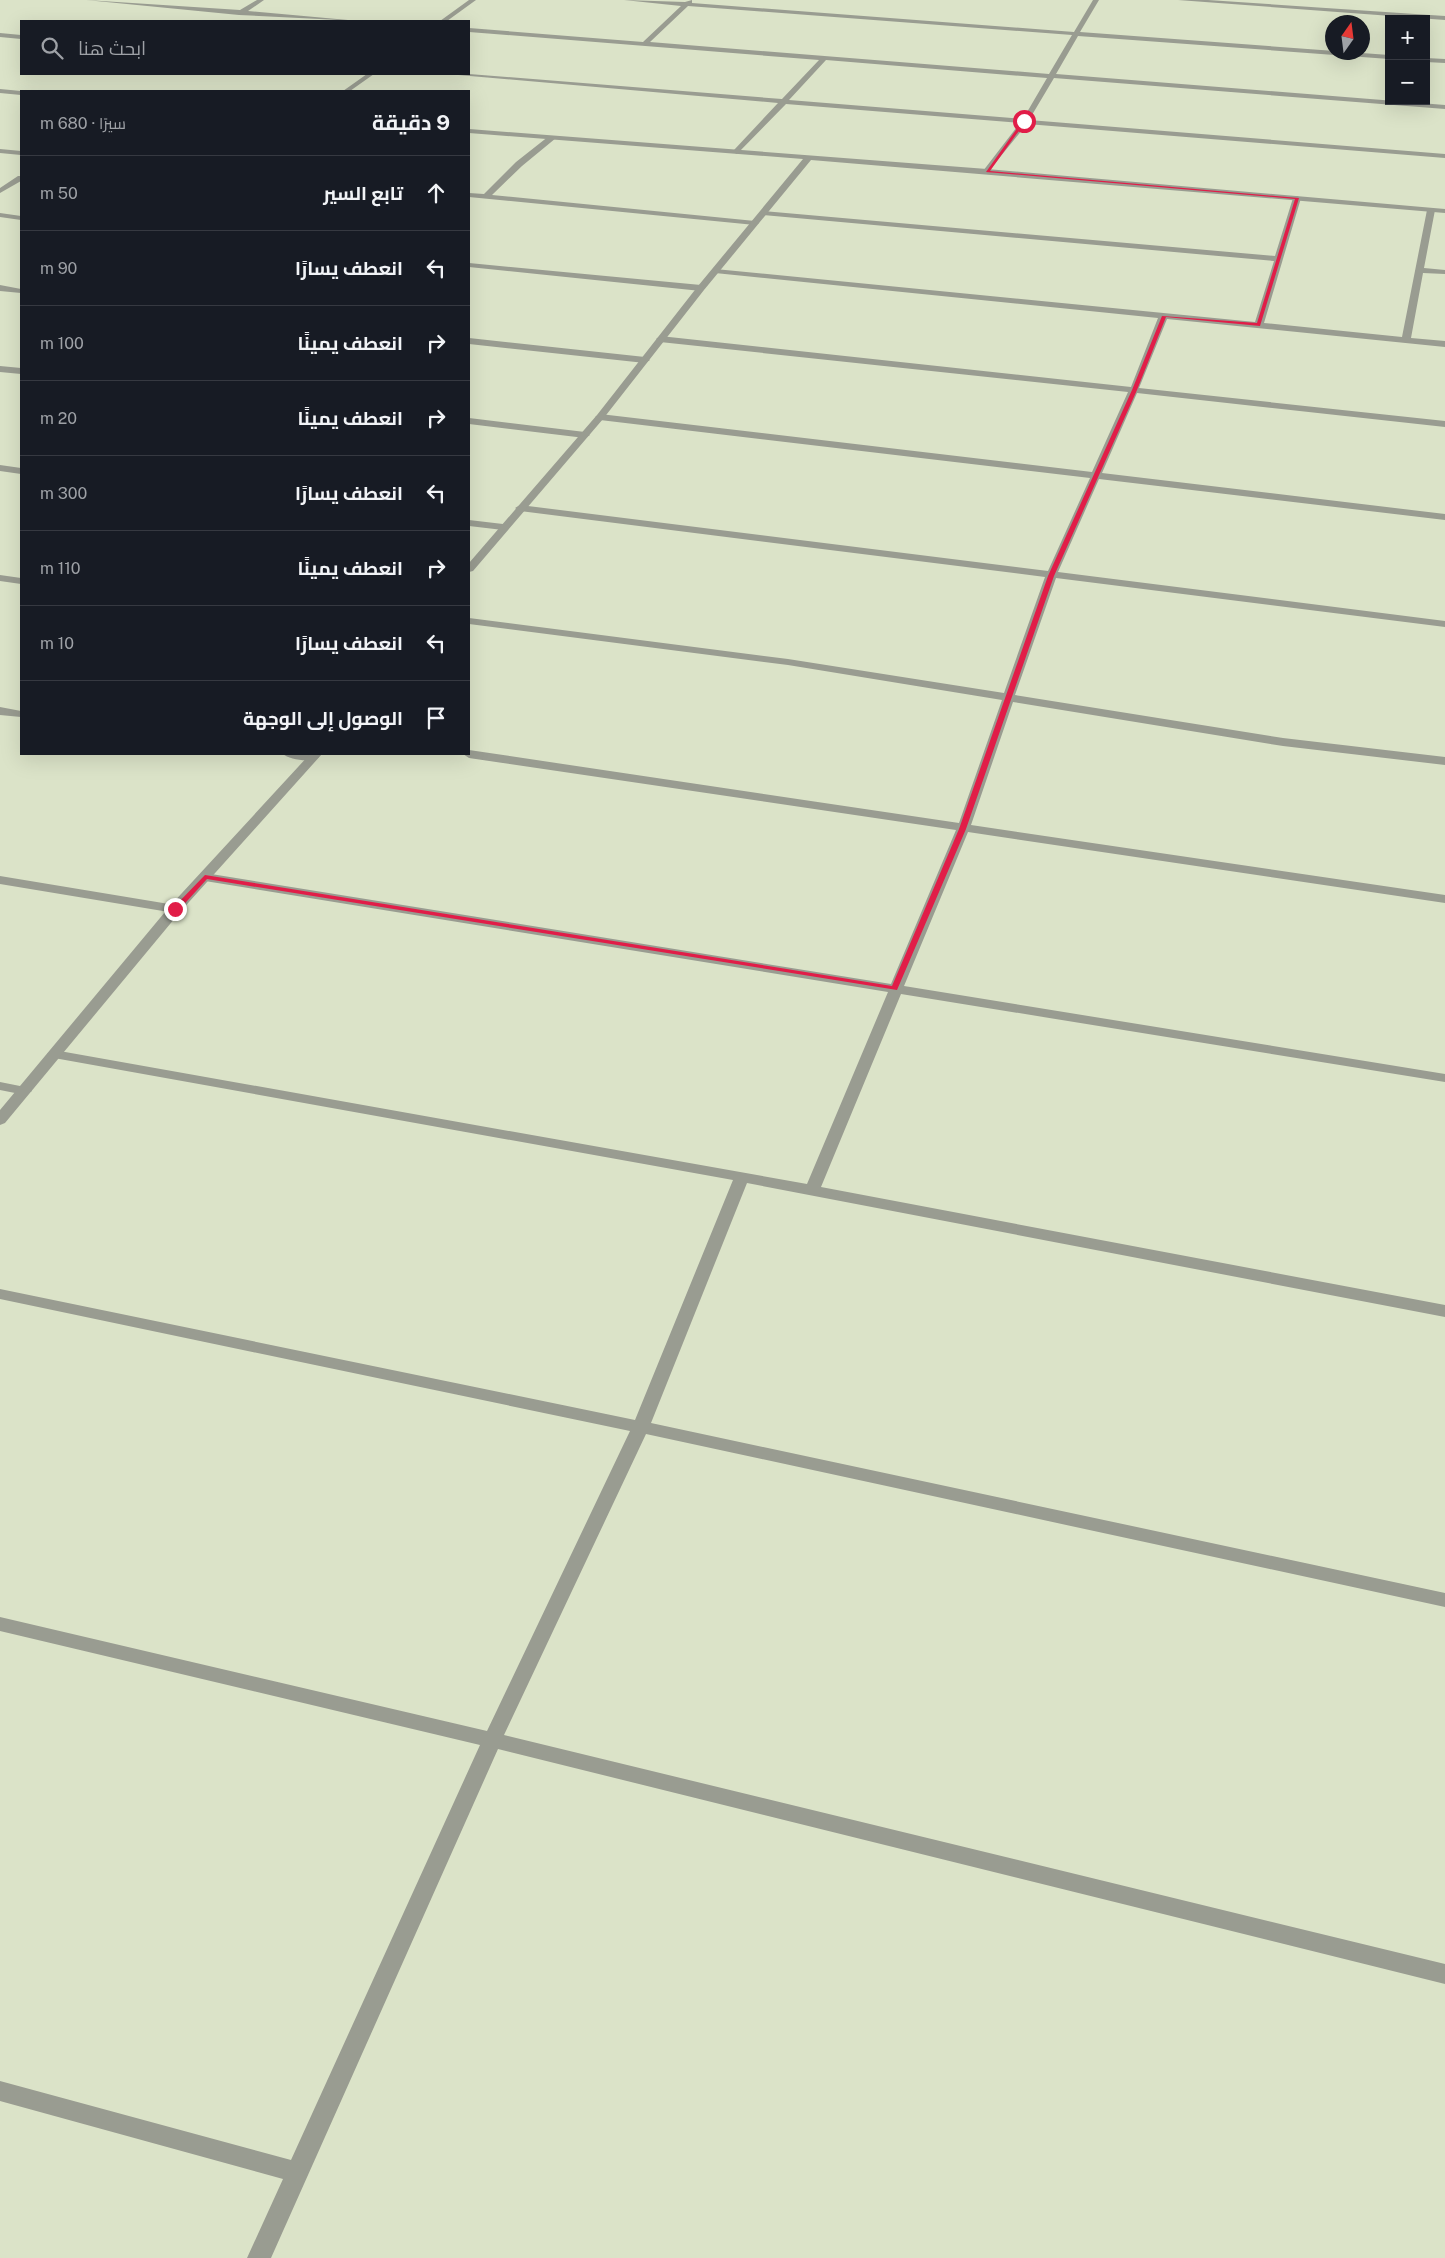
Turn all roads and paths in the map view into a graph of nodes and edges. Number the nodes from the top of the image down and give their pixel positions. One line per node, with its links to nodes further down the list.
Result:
1 (89, 0): 9 (street)
2 (261, 0): 9 (street)
3 (473, 0): 13 (street)
4 (627, 0): 7 (street)
5 (1096, 0): 15 (street)
6 (1181, 0): 8 (street)
7 (689, 2): 15 (street); 19 (street)
8 (1246, 2): 10 (street)
9 (241, 12): 11 (street); 12 (street)
10 (1445, 18)
11 (228, 20)
12 (343, 20)
13 (444, 20)
14 (470, 30): 19 (street)
15 (1078, 34): 20 (street); 26 (street)
16 (4, 36): 17 (street); 18 (street)
17 (20, 37)
18 (0, 40)
19 (645, 43): 21 (street)
20 (1385, 57)
21 (824, 58): 26 (street); 30 (street)
22 (1430, 60): 23 (street)
23 (1445, 62)
24 (369, 75): 27 (street)
25 (463, 75): 30 (street)
26 (1051, 76): 31 (street); 32 (street)
27 (347, 90)
28 (0, 91): 29 (street)
29 (20, 93)
30 (783, 100): 32 (street); 36 (street)
31 (1445, 107)
32 (1024, 121): 38 (street); 40 (street)
33 (470, 131): 34 (street)
34 (552, 138): 36 (street); 44 (street)
35 (0, 151): 37 (street)
36 (737, 152): 39 (street)
37 (20, 153)
38 (1445, 156)
39 (808, 158): 40 (street); 48 (street)
40 (987, 172): 45 (street)
41 (20, 179): 42 (street)
42 (0, 191)
43 (470, 196): 44 (street)
44 (485, 197): 51 (street)
45 (1297, 198): 46 (street); 52 (street)
46 (1431, 210): 47 (street); 54 (street)
47 (1445, 212)
48 (762, 213): 51 (street); 52 (street)
49 (0, 215): 50 (street)
50 (20, 218)
51 (755, 223): 55 (street)
52 (1279, 259): 61 (street)
53 (470, 265): 58 (street)
54 (1420, 270): 56 (street); 63 (street)
55 (715, 271): 58 (street); 60 (street)
56 (1445, 272)
57 (0, 288): 59 (street)
58 (701, 288): 62 (street)
59 (20, 291)
60 (1164, 316): 61 (street); 69 (street)
61 (1259, 325): 63 (street)
62 (660, 340): 66 (street); 69 (street)
63 (1406, 340): 65 (street)
64 (470, 341): 66 (street)
65 (1445, 344)
66 (645, 360): 70 (street)
67 (0, 368): 68 (street)
68 (20, 371)
69 (1134, 390): 72 (street); 76 (street)
70 (600, 416): 73 (street); 76 (street)
71 (470, 421): 73 (street)
72 (1445, 424)
73 (585, 435): 77 (street)
74 (0, 468): 75 (street)
75 (20, 471)
76 (1095, 477): 78 (street); 82 (street)
77 (520, 508): 80 (street); 82 (street)
78 (1445, 517)
79 (470, 523): 80 (street)
80 (503, 527): 81 (street)
81 (470, 568)
82 (1051, 576): 86 (street); 87 (street)
83 (0, 578): 84 (street)
84 (20, 581)
85 (470, 622): 87 (street)
86 (1445, 624)
87 (1008, 697): 92 (street); 93 (street)
88 (0, 711): 89 (street)
89 (20, 714)
90 (470, 754): 93 (street)
91 (314, 755): 94 (street)
92 (1445, 760)
93 (963, 829): 96 (street); 98 (street)
94 (205, 877): 97 (street); 98 (street)
95 (0, 880): 97 (street)
96 (1445, 899)
97 (175, 909): 99 (street)
98 (894, 989): 100 (street); 105 (street)
99 (54, 1054): 102 (street); 104 (street)
100 (1445, 1078)
101 (0, 1086): 102 (street)
102 (25, 1091): 103 (street)
103 (0, 1120)
104 (742, 1177): 105 (street); 108 (street)
105 (812, 1191): 107 (street)
106 (0, 1294): 108 (street)
107 (1445, 1311)
108 (641, 1427): 109 (street); 111 (street)
109 (1445, 1600)
110 (0, 1624): 111 (street)
111 (492, 1740): 112 (street); 114 (street)
112 (1445, 1974)
113 (0, 2091): 114 (street)
114 (296, 2172): 115 (street)
115 (259, 2258)

